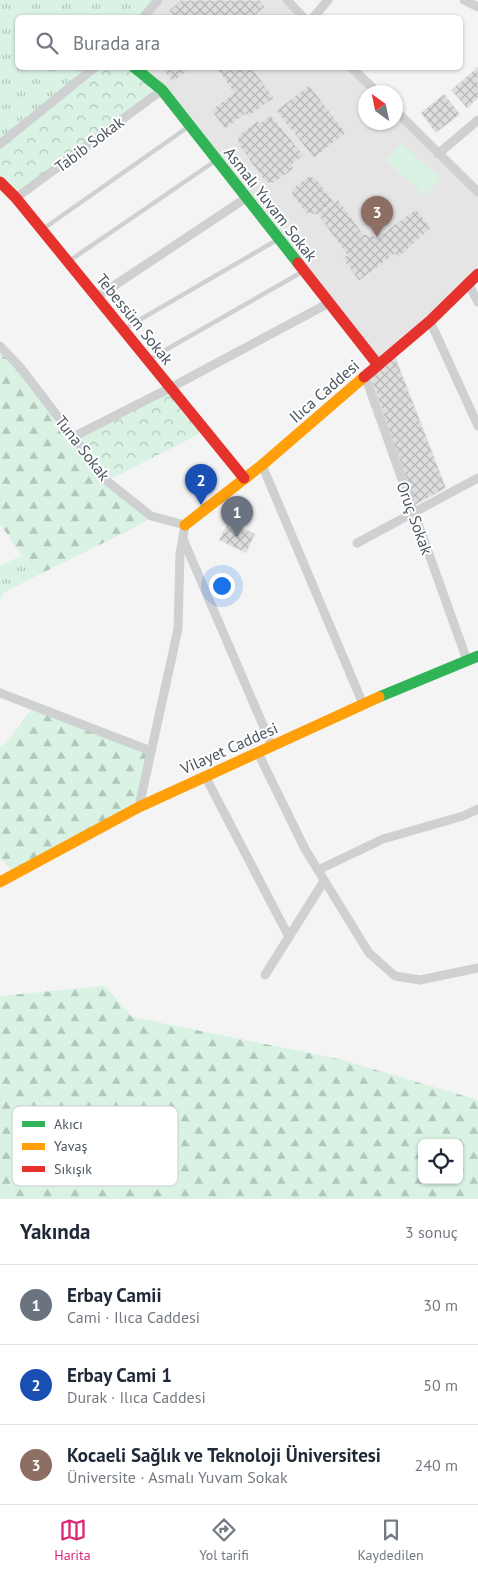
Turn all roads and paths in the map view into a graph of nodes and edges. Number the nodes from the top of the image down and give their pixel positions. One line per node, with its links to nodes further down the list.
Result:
1 (158, 0): 6 (street)
2 (287, 0): 7 (street)
3 (328, 0): 8 (street)
4 (464, 0): 5 (street)
5 (478, 7)
6 (146, 15)
7 (301, 15)
8 (316, 15)
9 (92, 70): 17 (street)
10 (137, 70): 13 (street, Asmalı Yuvam Sokak)
11 (354, 70): 12 (street)
12 (370, 85)
13 (162, 90): 16 (street, Asmalı Yuvam Sokak); 22 (street, Tabib Sokak)
14 (403, 119): 18 (street)
15 (478, 120): 18 (street)
16 (190, 126): 19 (street, Asmalı Yuvam Sokak); 24 (lane)
17 (0, 144)
18 (438, 154): 21 (street)
19 (216, 160): 23 (street, Asmalı Yuvam Sokak); 26 (lane)
20 (0, 182): 22 (street, Tebessüm Sokak)
21 (478, 192)
22 (16, 198): 24 (street, Tebessüm Sokak)
23 (246, 198): 25 (street, Asmalı Yuvam Sokak); 30 (street)
24 (42, 230): 26 (street, Tebessüm Sokak)
25 (278, 239): 27 (street, Asmalı Yuvam Sokak); 34 (lane)
26 (68, 262): 30 (street, Tebessüm Sokak)
27 (303, 271): 32 (street, Asmalı Yuvam Sokak); 36 (lane)
28 (478, 274): 29 (street, Ilıca Caddesi)
29 (468, 283): 31 (street); 33 (street, Ilıca Caddesi)
30 (96, 297): 34 (street, Tebessüm Sokak)
31 (478, 302)
32 (329, 303): 37 (street, Asmalı Yuvam Sokak); 39 (street)
33 (430, 321): 37 (street, Ilıca Caddesi); 40 (street)
34 (122, 329): 36 (street, Tebessüm Sokak)
35 (0, 346): 41 (street, Tuna Sokak)
36 (148, 360): 39 (street, Tebessüm Sokak)
37 (378, 365): 38 (street, Ilıca Caddesi)
38 (365, 376): 42 (street, Ilıca Caddesi); 45 (street, Oruç Sokak)
39 (170, 388): 41 (street); 43 (street, Tebessüm Sokak)
40 (478, 426)
41 (73, 437): 46 (street, Tuna Sokak)
42 (262, 465): 43 (street, Ilıca Caddesi); 51 (street)
43 (244, 478): 46 (street, Ilıca Caddesi)
44 (478, 478): 45 (street)
45 (413, 513): 47 (street); 49 (street, Oruç Sokak)
46 (183, 531): 52 (street); 53 (street)
47 (358, 543)
48 (478, 656): 49 (street, Vilayet Caddesi)
49 (466, 660): 51 (street, Vilayet Caddesi)
50 (0, 693): 53 (street)
51 (363, 704): 52 (street, Vilayet Caddesi)
52 (272, 746): 54 (street, Vilayet Caddesi)
53 (151, 751): 56 (street)
54 (258, 753): 55 (street, Vilayet Caddesi); 58 (street)
55 (205, 776): 56 (street, Vilayet Caddesi); 61 (street)
56 (139, 807): 60 (street, Vilayet Caddesi)
57 (478, 809): 58 (street)
58 (318, 870): 59 (street)
59 (324, 881): 61 (street); 62 (street)
60 (0, 882)
61 (289, 937): 63 (street)
62 (478, 968)
63 (264, 975)

